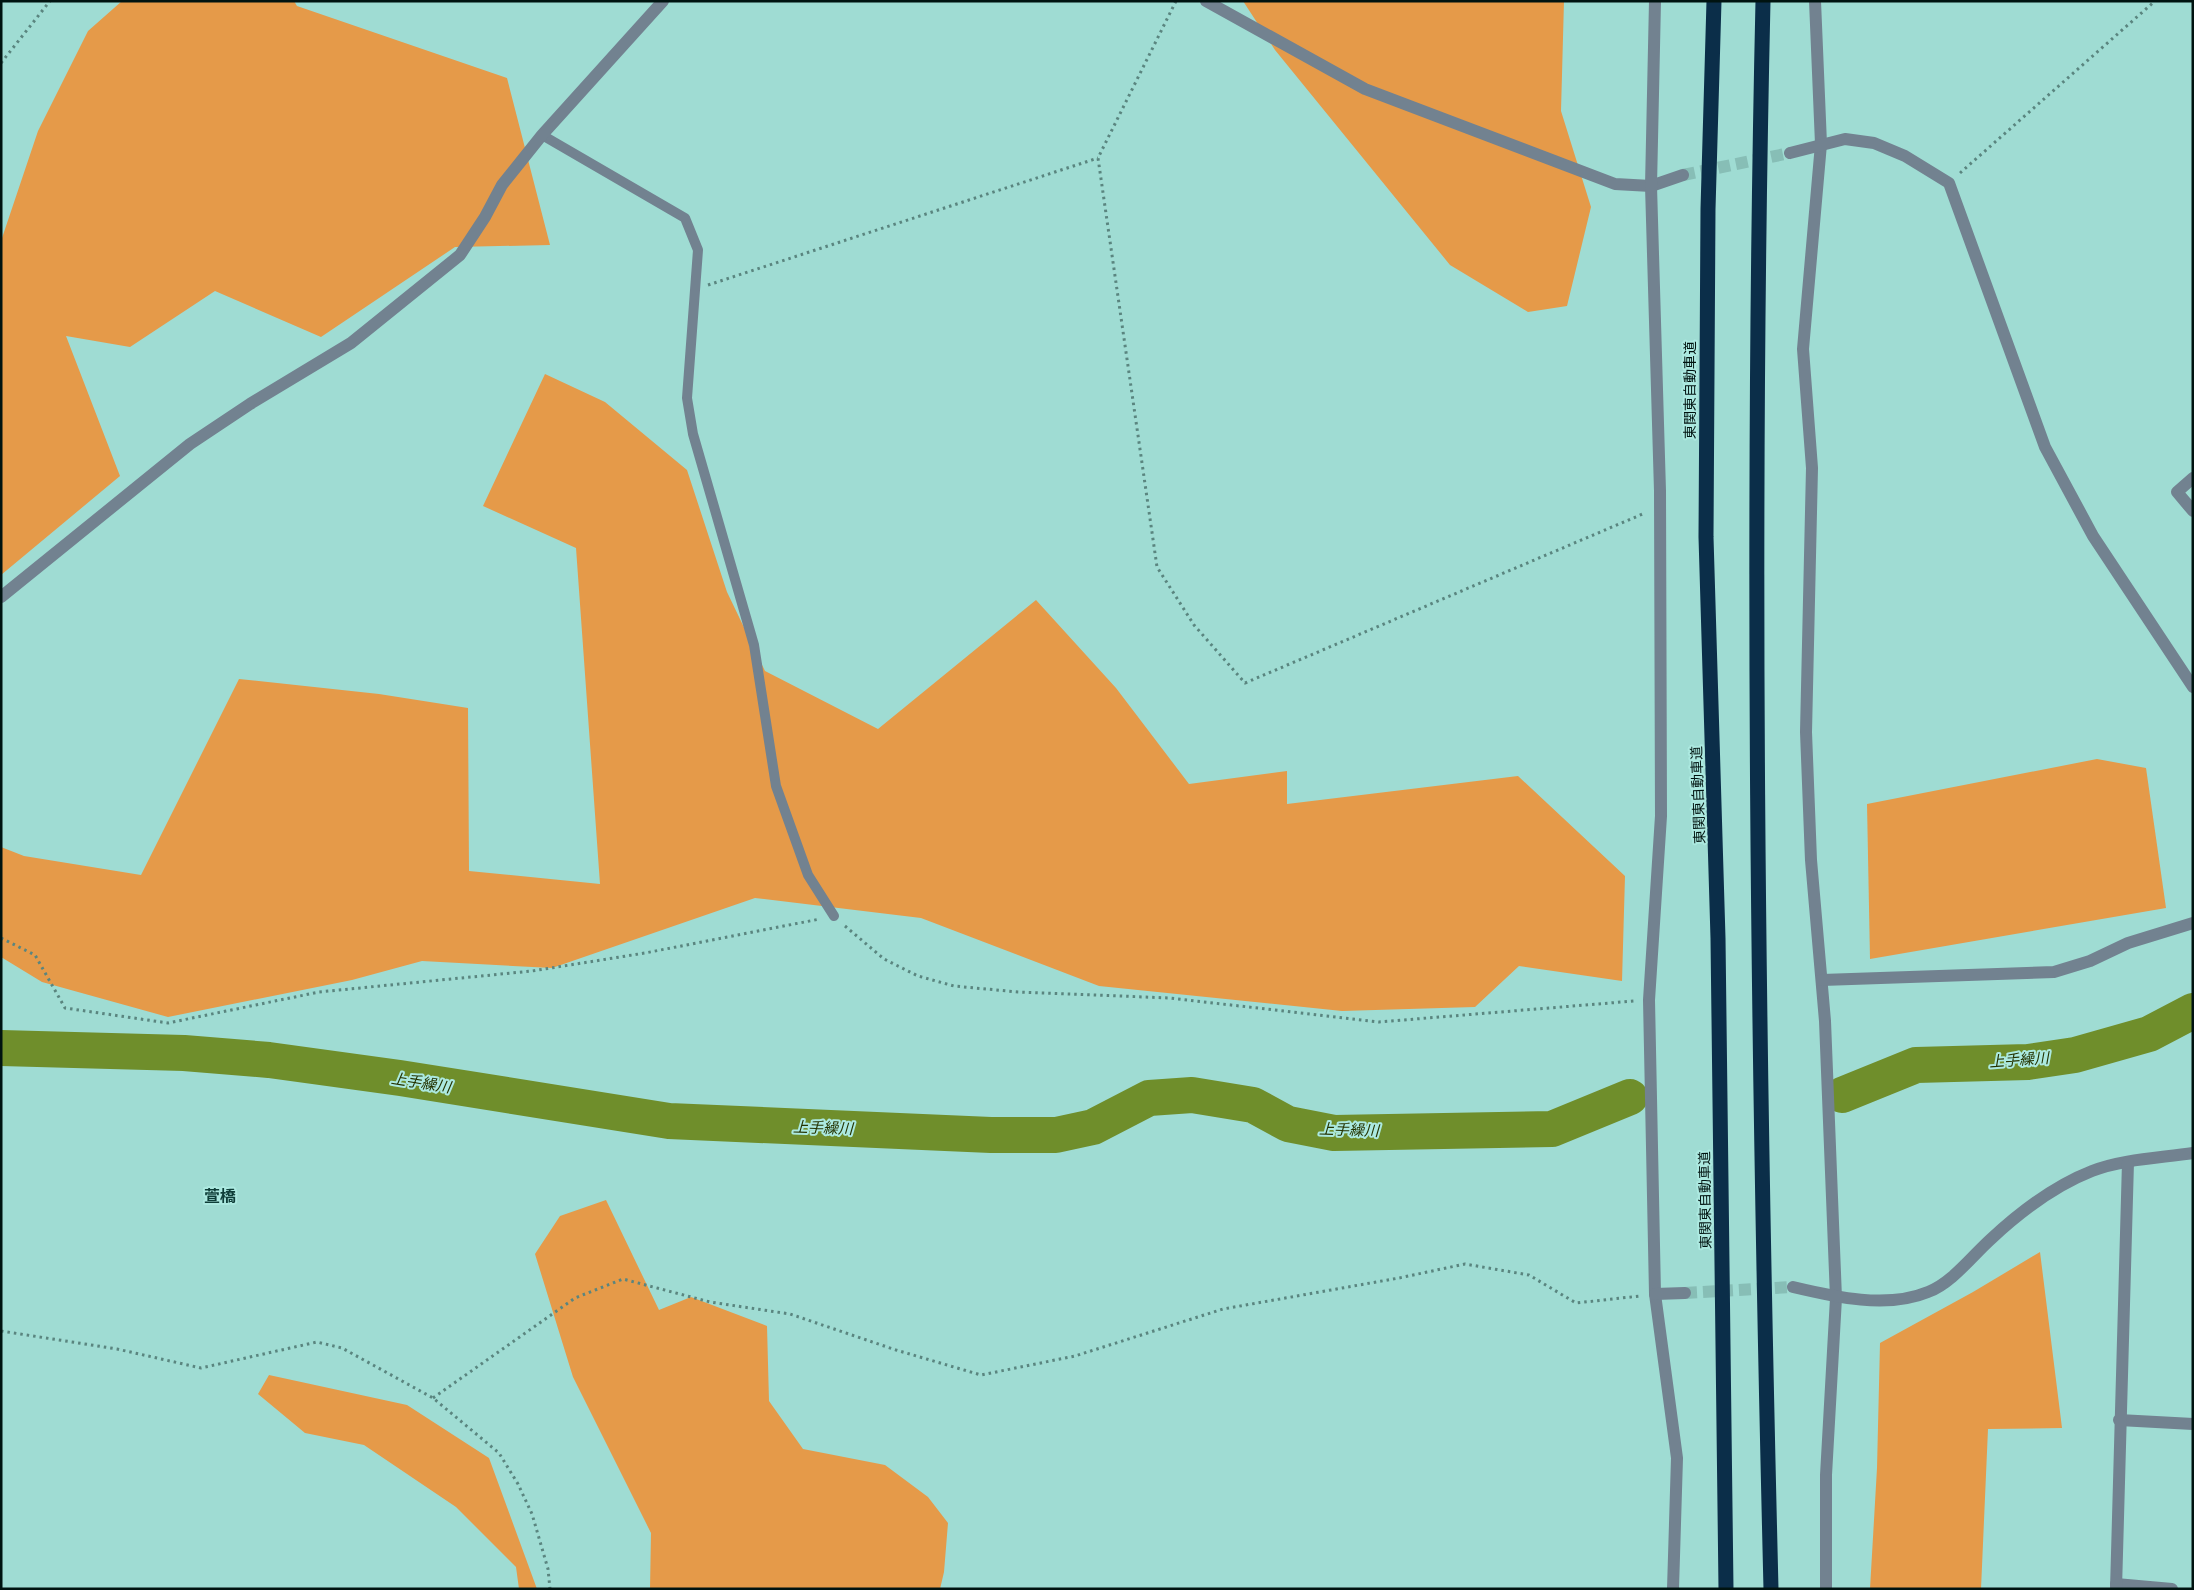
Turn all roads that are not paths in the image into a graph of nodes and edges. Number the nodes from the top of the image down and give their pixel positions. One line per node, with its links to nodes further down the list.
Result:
1 (663, 1): 7 (street)
2 (1206, 1): 11 (street)
3 (1655, 1): 11 (street)
4 (1714, 1): 29 (highway, 東関東自動車道)
5 (1763, 1): 30 (highway)
6 (1815, 1): 8 (street)
7 (542, 135): 14 (street); 16 (lane)
8 (1820, 144): 9 (street); 15 (street); 18 (street)
9 (1790, 153)
10 (1683, 176): 11 (street)
11 (1651, 186): 23 (street)
12 (2193, 478): 13 (street)
13 (2193, 511)
14 (1, 597)
15 (2193, 687)
16 (834, 916)
17 (2193, 923): 18 (street)
18 (1822, 980): 24 (street)
19 (2193, 1153): 20 (street)
20 (2128, 1162): 24 (street); 25 (street)
21 (1793, 1287): 24 (street)
22 (1685, 1293): 23 (street)
23 (1656, 1294): 28 (street)
24 (1836, 1298): 31 (street)
25 (2119, 1420): 26 (street); 27 (street)
26 (2193, 1424)
27 (2116, 1586): 32 (street)
28 (1673, 1589)
29 (1726, 1589)
30 (1771, 1589)
31 (1826, 1589)
32 (2172, 1589)

